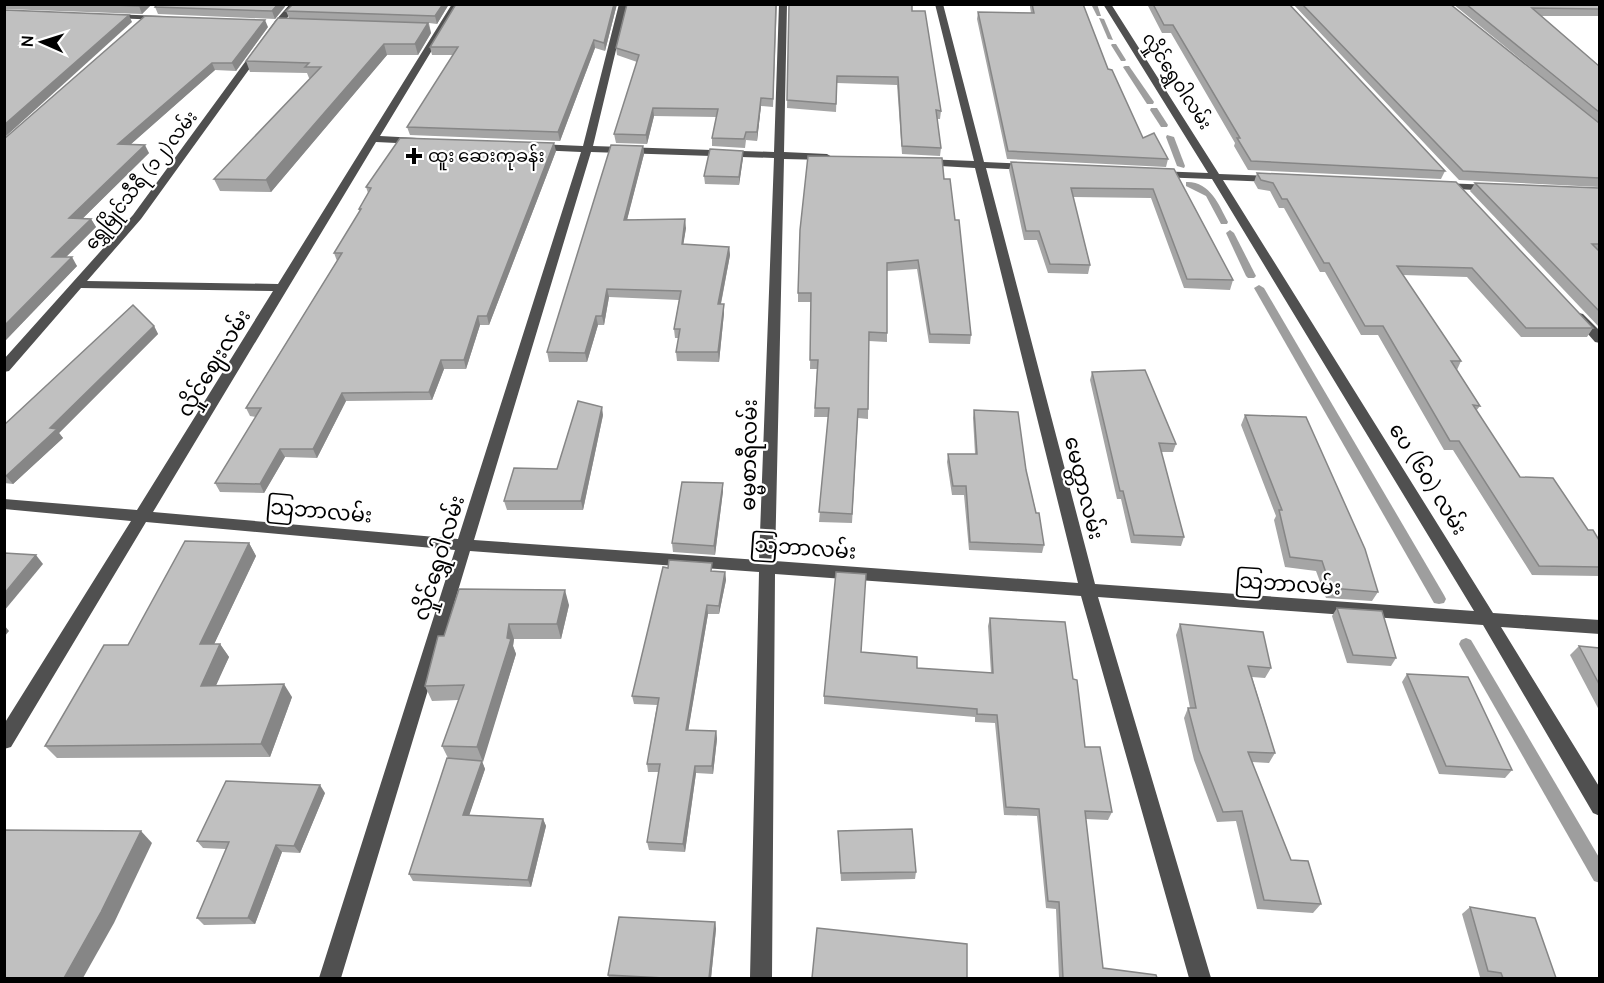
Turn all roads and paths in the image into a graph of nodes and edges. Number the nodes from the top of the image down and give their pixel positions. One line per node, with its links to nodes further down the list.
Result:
1 (161, 4): 9 (street)
2 (295, 4): 12 (street, ရွှေမြိုင်သီရီ (၁၂)လမ်း)
3 (456, 4): 14 (street, လှိုင်ဈေးလမ်း)
4 (623, 4): 17 (street, လှိုင်ရွှေဝါလမ်း)
5 (783, 4): 18 (street, ဓမ္မစာရီလမ်း)
6 (939, 4): 21 (street, မေတ္တာလမ်း)
7 (1107, 4): 24 (street, လှိုင်ရွှေဝါလမ်း)
8 (99, 16): 9 (street)
9 (146, 18): 10 (street); 13 (street)
10 (170, 19)
11 (266, 22): 12 (street)
12 (284, 23): 31 (street, ရွှေမြိုင်သီရီ (၁၂)လမ်း)
13 (138, 26)
14 (375, 139): 15 (street); 32 (street, လှိုင်ဈေးလမ်း)
15 (434, 142)
16 (528, 146): 17 (street)
17 (587, 149): 18 (street); 38 (street, လှိုင်ရွှေဝါလမ်း)
18 (777, 154): 19 (street); 39 (street, ဓမ္မစာရီလမ်း)
19 (837, 157)
20 (908, 161): 21 (street)
21 (979, 164): 22 (street); 40 (street, မေတ္တာလမ်း)
22 (1038, 168)
23 (1144, 173): 24 (street)
24 (1217, 176): 26 (street); 41 (street, ပေ (၆၀) လမ်း)
25 (1449, 178): 28 (street)
26 (1285, 179)
27 (1434, 185): 28 (street)
28 (1457, 186): 29 (street); 30 (street)
29 (1505, 188)
30 (1465, 195)
31 (79, 284): 32 (street); 35 (street, ရွှေမြိုင်သီရီ (၁၂)လမ်း)
32 (284, 288): 37 (street, လှိုင်ဈေးလမ်း)
33 (1568, 305): 34 (street)
34 (1599, 339)
35 (4, 368)
36 (4, 504): 37 (street, သြဘာလမ်း)
37 (144, 518): 38 (street, သြဘာလမ်း); 43 (street, လှိုင်ဈေးလမ်း)
38 (465, 545): 39 (street, သြဘာလမ်း); 45 (street, လှိုင်ရွှေဝါလမ်း)
39 (767, 567): 40 (street, သြဘာလမ်း); 46 (street, ဓမ္မစာရီလမ်း)
40 (1088, 590): 41 (street, သြဘာလမ်း); 47 (street, မေတ္တာလမ်း)
41 (1489, 619): 42 (street, သြဘာလမ်း); 44 (street, ပေ (၆၀) လမ်း)
42 (1599, 627)
43 (4, 741)
44 (1599, 807)
45 (330, 978)
46 (761, 978)
47 (1200, 978)

